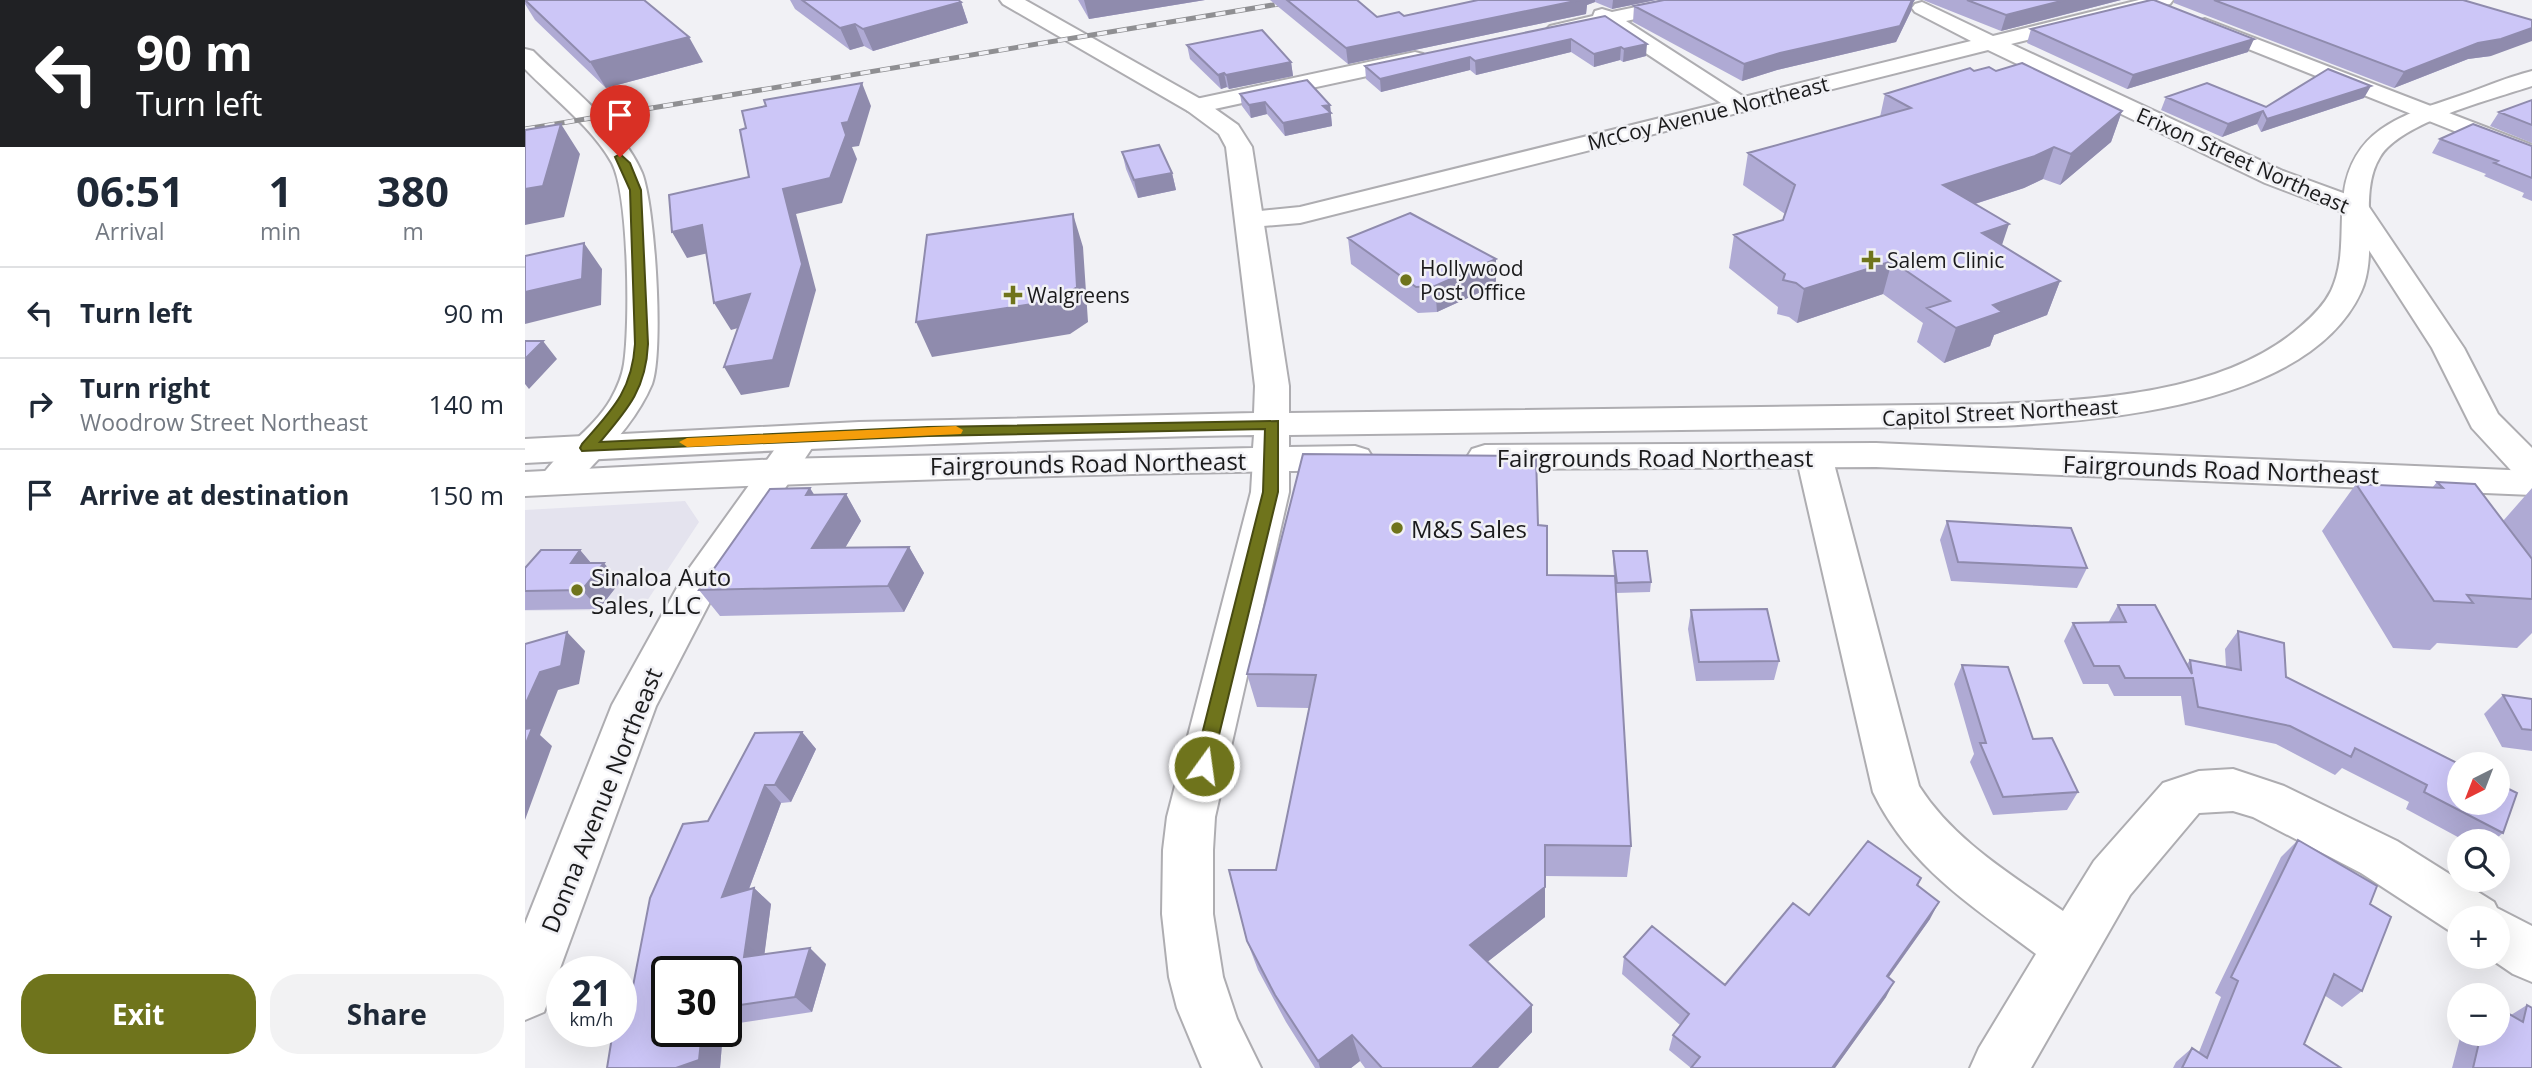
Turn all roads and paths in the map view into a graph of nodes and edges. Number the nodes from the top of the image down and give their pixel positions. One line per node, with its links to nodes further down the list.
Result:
1 (1010, 0): 13 (street)
2 (1698, 0): 6 (street)
3 (1589, 6): 6 (street)
4 (2165, 7): 8 (street, McCoy Avenue Northeast); 14 (street)
5 (1922, 8): 8 (street, Erixon Street Northeast)
6 (1608, 19): 7 (street); 12 (street)
7 (1543, 33)
8 (1991, 43): 12 (street, McCoy Avenue Northeast); 16 (street, Erixon Street Northeast)
9 (1437, 55): 13 (street)
10 (525, 56): 20 (street)
11 (2532, 78): 14 (street, Capitol Street Northeast)
12 (1740, 105): 17 (street, McCoy Avenue Northeast)
13 (1196, 106): 17 (street)
14 (2428, 113): 15 (street); 16 (street, Capitol Street Northeast)
15 (2532, 154)
16 (2355, 207): 18 (street, Capitol Street Northeast); 25 (street, Erixon Street Northeast)
17 (1251, 219): 19 (street)
18 (1806, 437): 19 (street, Fairgrounds Road Northeast); 24 (street, Fairgrounds Road Northeast); 26 (street, Fairgrounds Road Northeast); 30 (street)
19 (1272, 442): 22 (street, Fairgrounds Road Northeast); 23 (street, Fairgrounds Road Northeast); 33 (street)
20 (587, 448): 21 (street, Fairgrounds Road Northeast); 22 (street, Fairgrounds Road Northeast); 27 (street)
21 (525, 451)
22 (791, 453): 27 (street, Fairgrounds Road Northeast); 32 (street, Donna Avenue Northeast)
23 (1391, 458)
24 (1446, 458)
25 (2532, 470)
26 (2532, 483)
27 (540, 484)
28 (2455, 906): 30 (street)
29 (2510, 942): 31 (street)
30 (2070, 947): 34 (street)
31 (2532, 956)
32 (525, 993)
33 (1232, 1068)
34 (1999, 1068)

